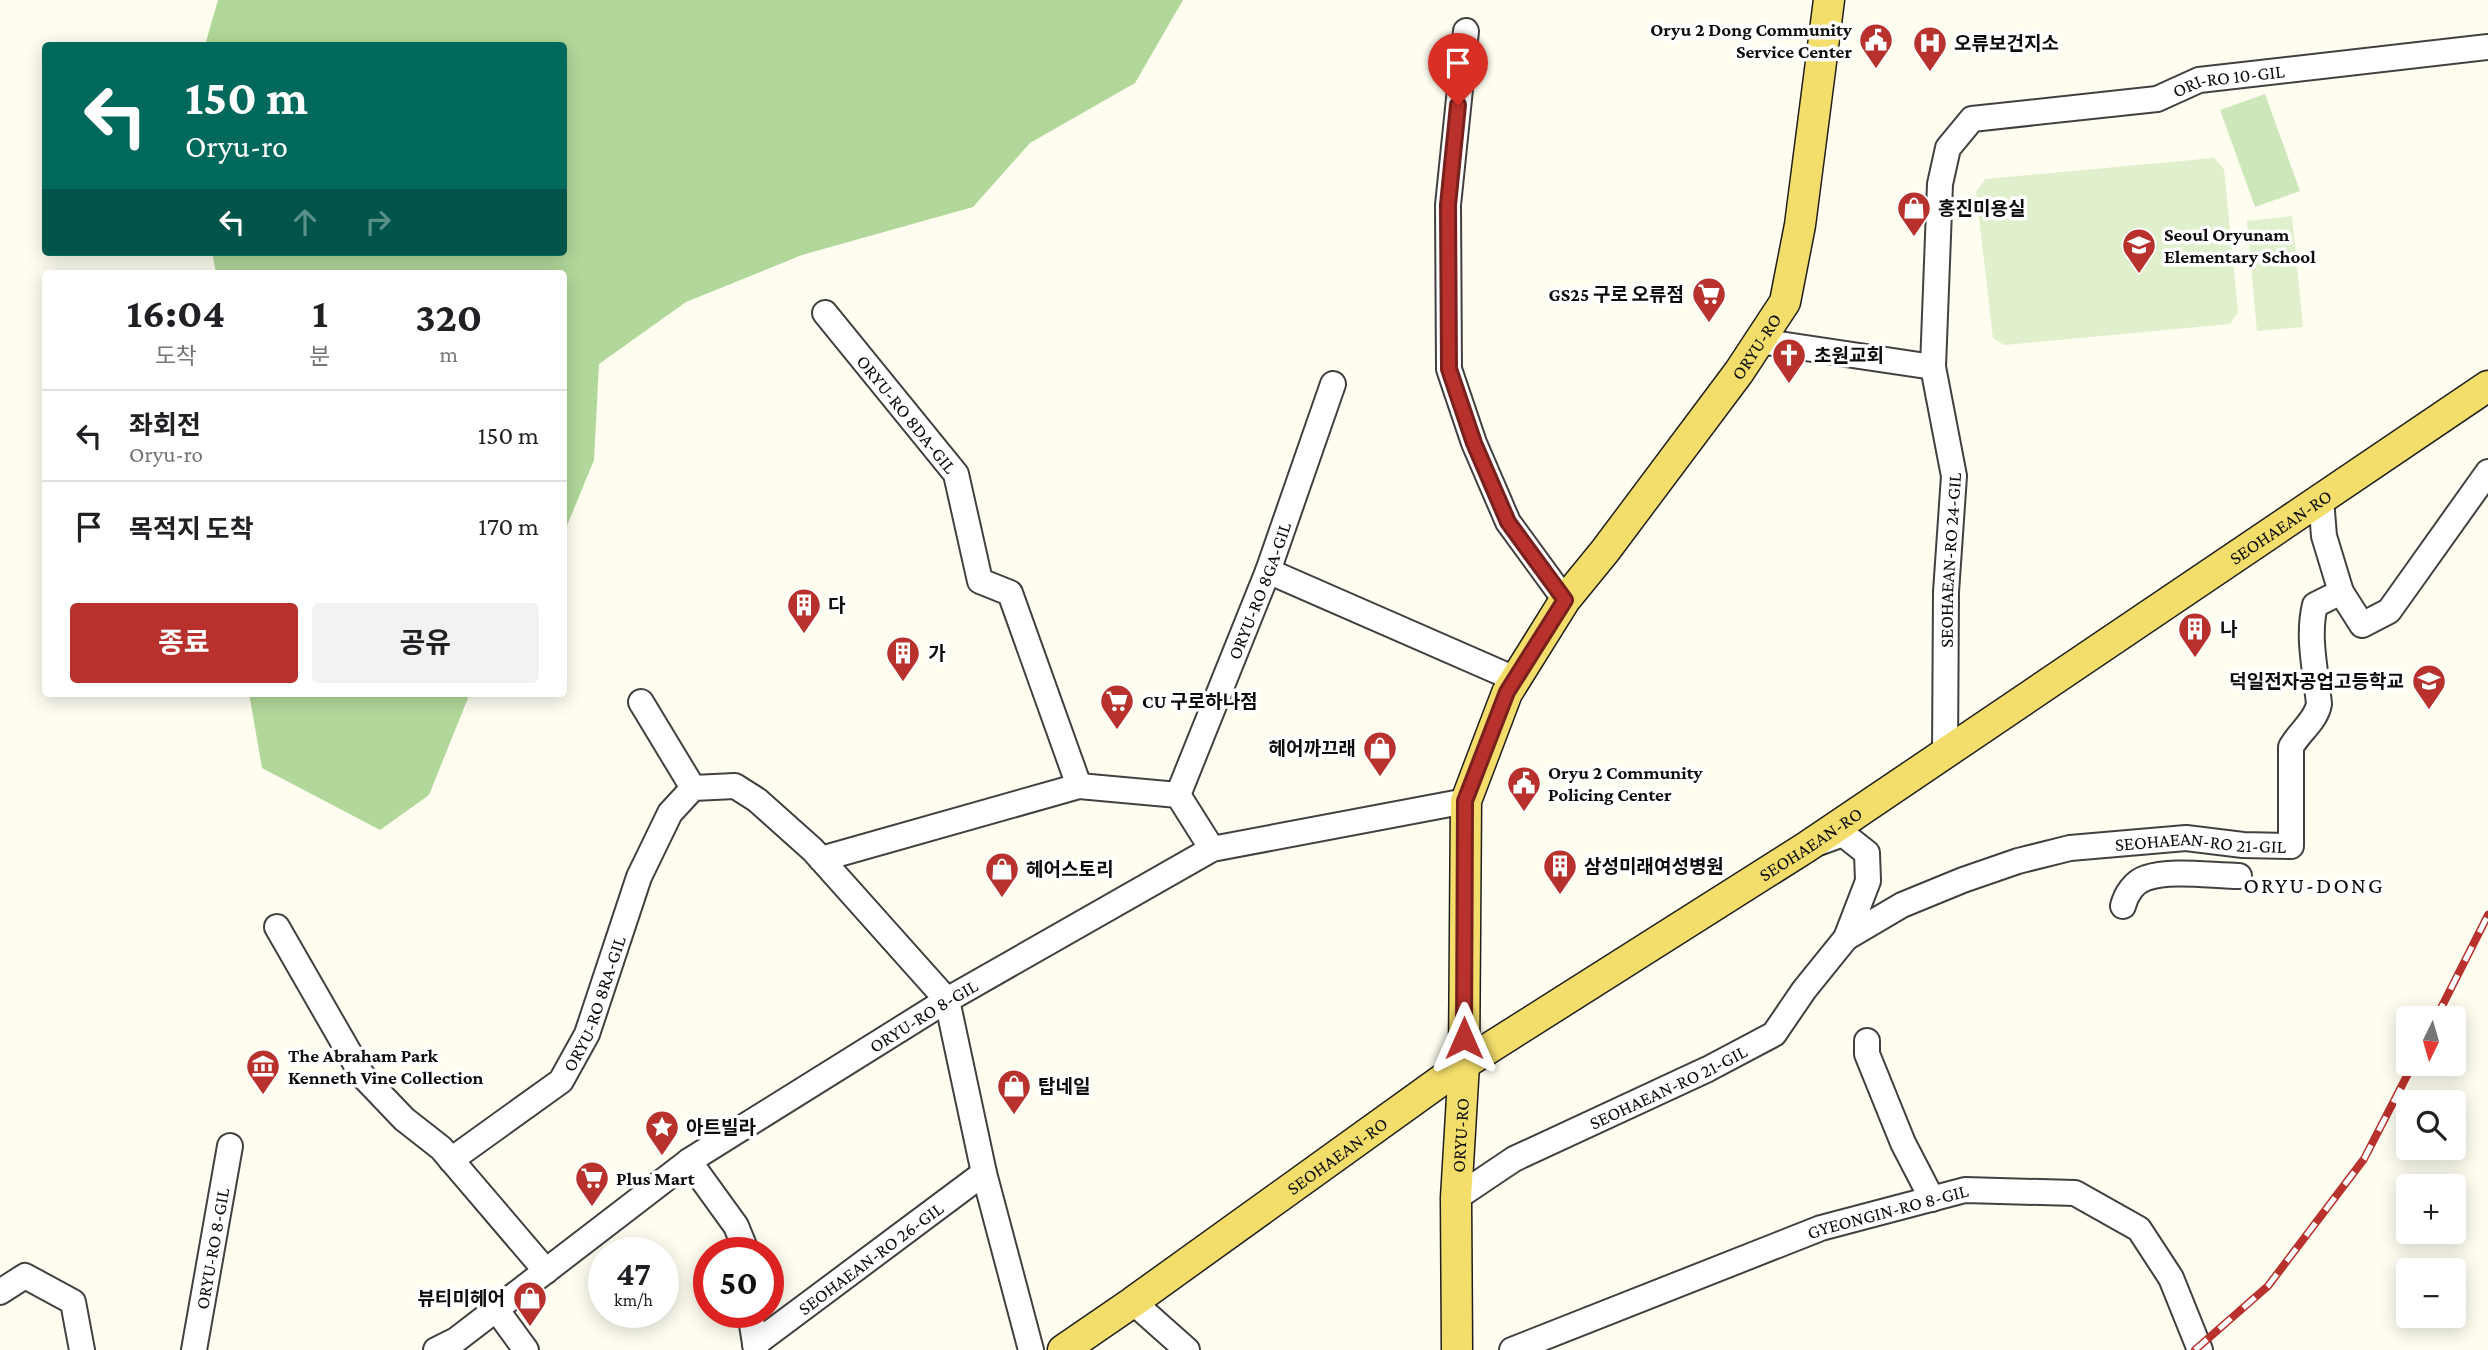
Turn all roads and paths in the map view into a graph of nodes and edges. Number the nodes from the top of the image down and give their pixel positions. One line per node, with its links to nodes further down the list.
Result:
1 (1829, 0): 6 (main road, ORYU-RO)
2 (1466, 30): 14 (street)
3 (2488, 47): 4 (street, ORI-RO 10-GIL)
4 (1972, 119): 7 (street, SEOHAEAN-RO 24-GIL)
5 (825, 313): 18 (street, ORYU-RO 8DA-GIL)
6 (1759, 341): 7 (street); 14 (main road, ORYU-RO)
7 (1933, 367): 17 (street, SEOHAEAN-RO 24-GIL)
8 (1333, 384): 12 (street, ORYU-RO 8GA-GIL)
9 (2485, 395): 11 (main road, SEOHAEAN-RO)
10 (2488, 472): 13 (street)
11 (2321, 499): 13 (street); 17 (main road, SEOHAEAN-RO)
12 (1268, 571): 15 (street); 20 (street, ORYU-RO 8GA-GIL)
13 (2341, 592): 28 (street, SEOHAEAN-RO 21-GIL)
14 (1565, 600): 15 (main road, ORYU-RO)
15 (1516, 679): 21 (main road, ORYU-RO)
16 (641, 702): 19 (street)
17 (1945, 754): 22 (main road, SEOHAEAN-RO)
18 (1079, 786): 20 (street); 24 (street)
19 (693, 788): 24 (street); 33 (street, ORYU-RO 8RA-GIL)
20 (1178, 795): 23 (street)
21 (1465, 801): 23 (street, ORYU-RO 8-GIL); 31 (main road, ORYU-RO)
22 (1805, 848): 28 (street, SEOHAEAN-RO 21-GIL); 31 (main road, SEOHAEAN-RO)
23 (1212, 849): 29 (street, ORYU-RO 8-GIL)
24 (821, 859): 29 (street)
25 (2239, 876): 26 (street)
26 (2123, 906)
27 (277, 927): 33 (street)
28 (1846, 938): 36 (street, SEOHAEAN-RO 21-GIL)
29 (947, 1000): 34 (street, ORYU-RO 8-GIL); 35 (street)
30 (1867, 1041): 37 (street)
31 (1464, 1064): 36 (main road, ORYU-RO); 41 (main road, SEOHAEAN-RO)
32 (230, 1146): 47 (street, ORYU-RO 8-GIL)
33 (451, 1160): 39 (street)
34 (689, 1161): 38 (street); 39 (street, ORYU-RO 8-GIL)
35 (984, 1173): 45 (street, SEOHAEAN-RO 26-GIL); 49 (street)
36 (1456, 1198): 52 (main road, ORYU-RO)
37 (1931, 1199): 53 (street, GYEONGIN-RO 8-GIL); 54 (street, GYEONGIN-RO 8-GIL)
38 (740, 1237)
39 (547, 1270): 42 (street, ORYU-RO 8-GIL)
40 (0, 1292): 46 (street)
41 (1133, 1302): 50 (main road, SEOHAEAN-RO); 51 (street)
42 (496, 1309): 44 (street, ORYU-RO 8-GIL); 48 (street)
43 (752, 1328): 45 (street)
44 (450, 1347)
45 (755, 1347)
46 (82, 1350)
47 (194, 1350)
48 (526, 1350)
49 (1031, 1350)
50 (1063, 1350)
51 (1187, 1350)
52 (1457, 1350)
53 (1513, 1350)
54 (2200, 1350)

